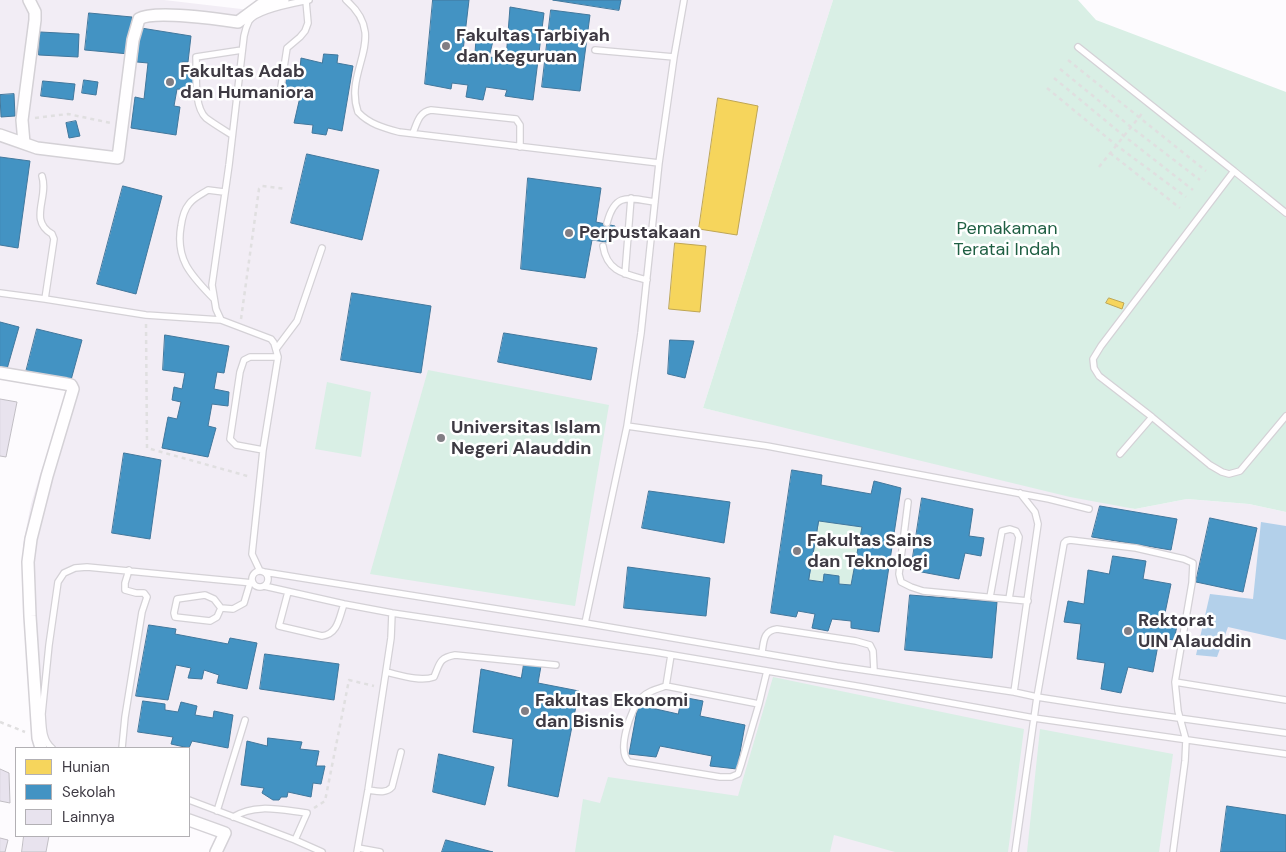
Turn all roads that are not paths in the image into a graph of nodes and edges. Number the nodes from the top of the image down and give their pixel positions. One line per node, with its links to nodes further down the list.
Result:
1 (29, 0): 15 (street)
2 (283, 0): 6 (street)
3 (307, 0): 8 (lane); 11 (lane)
4 (346, 0): 12 (lane)
5 (684, 0): 10 (lane)
6 (260, 3): 15 (street)
7 (1078, 46): 18 (lane)
8 (242, 50): 14 (lane); 14 (lane)
9 (595, 50): 10 (lane)
10 (674, 58): 17 (lane)
11 (281, 87)
12 (413, 133): 16 (lane); 16 (lane)
13 (0, 135): 15 (street)
14 (232, 135): 20 (lane)
15 (24, 144)
16 (520, 147): 17 (lane)
17 (659, 163): 22 (lane)
18 (1234, 172): 23 (lane); 36 (lane)
19 (42, 176): 30 (lane)
20 (224, 192): 31 (lane); 31 (lane)
21 (631, 198): 22 (lane); 24 (lane); 27 (lane)
22 (655, 202): 28 (lane)
23 (1286, 213)
24 (607, 223)
25 (603, 246): 27 (lane)
26 (322, 248): 33 (lane)
27 (625, 274): 28 (lane)
28 (646, 280): 38 (lane)
29 (0, 293): 30 (lane)
30 (45, 298): 32 (lane)
31 (213, 298): 32 (lane)
32 (222, 320): 33 (lane)
33 (276, 349): 34 (lane)
34 (278, 357): 39 (lane); 39 (lane)
35 (0, 373): 73 (street)
36 (1152, 416): 37 (lane); 40 (lane)
37 (1286, 416)
38 (627, 426): 41 (lane); 55 (lane)
39 (263, 450): 45 (lane)
40 (1120, 454)
41 (1020, 493): 43 (lane); 51 (lane)
42 (908, 502): 49 (lane)
43 (1089, 509)
44 (129, 570): 46 (lane); 74 (lane); 75 (lane)
45 (262, 571): 46 (lane); 47 (lane); 55 (lane)
46 (252, 583): 47 (lane); 53 (lane)
47 (264, 586): 48 (lane)
48 (288, 592): 52 (lane); 52 (lane)
49 (990, 597): 50 (lane); 50 (lane)
50 (1009, 599): 51 (lane)
51 (1028, 601): 64 (lane)
52 (344, 604): 54 (lane)
53 (221, 608): 53 (lane)
54 (392, 613): 57 (lane); 61 (lane)
55 (585, 623): 56 (lane)
56 (762, 652): 59 (lane); 59 (lane)
57 (671, 655): 60 (lane); 63 (lane)
58 (556, 665): 61 (lane)
59 (874, 670): 64 (lane)
60 (767, 671): 67 (lane); 68 (lane)
61 (386, 672): 78 (lane)
62 (1175, 682): 65 (lane); 66 (lane); 69 (lane)
63 (666, 686): 67 (lane); 67 (lane)
64 (1014, 692): 65 (lane)
65 (1037, 697): 68 (lane); 69 (lane)
66 (1286, 700)
67 (759, 704)
68 (1034, 718): 72 (lane); 89 (lane)
69 (1180, 719): 71 (lane); 72 (lane)
70 (245, 720): 80 (lane)
71 (1286, 733)
72 (1186, 740): 77 (lane); 90 (lane)
73 (39, 743)
74 (51, 747)
75 (122, 747)
76 (401, 752): 78 (lane)
77 (1286, 754)
78 (368, 790): 84 (lane)
79 (190, 800): 80 (lane)
80 (217, 811): 81 (lane)
81 (233, 817): 83 (lane); 83 (lane)
82 (190, 820): 86 (street)
83 (294, 840): 87 (lane)
84 (357, 850): 85 (lane)
85 (370, 851): 88 (lane)
86 (216, 852)
87 (322, 852)
88 (380, 852)
89 (1016, 852)
90 (1173, 852)

